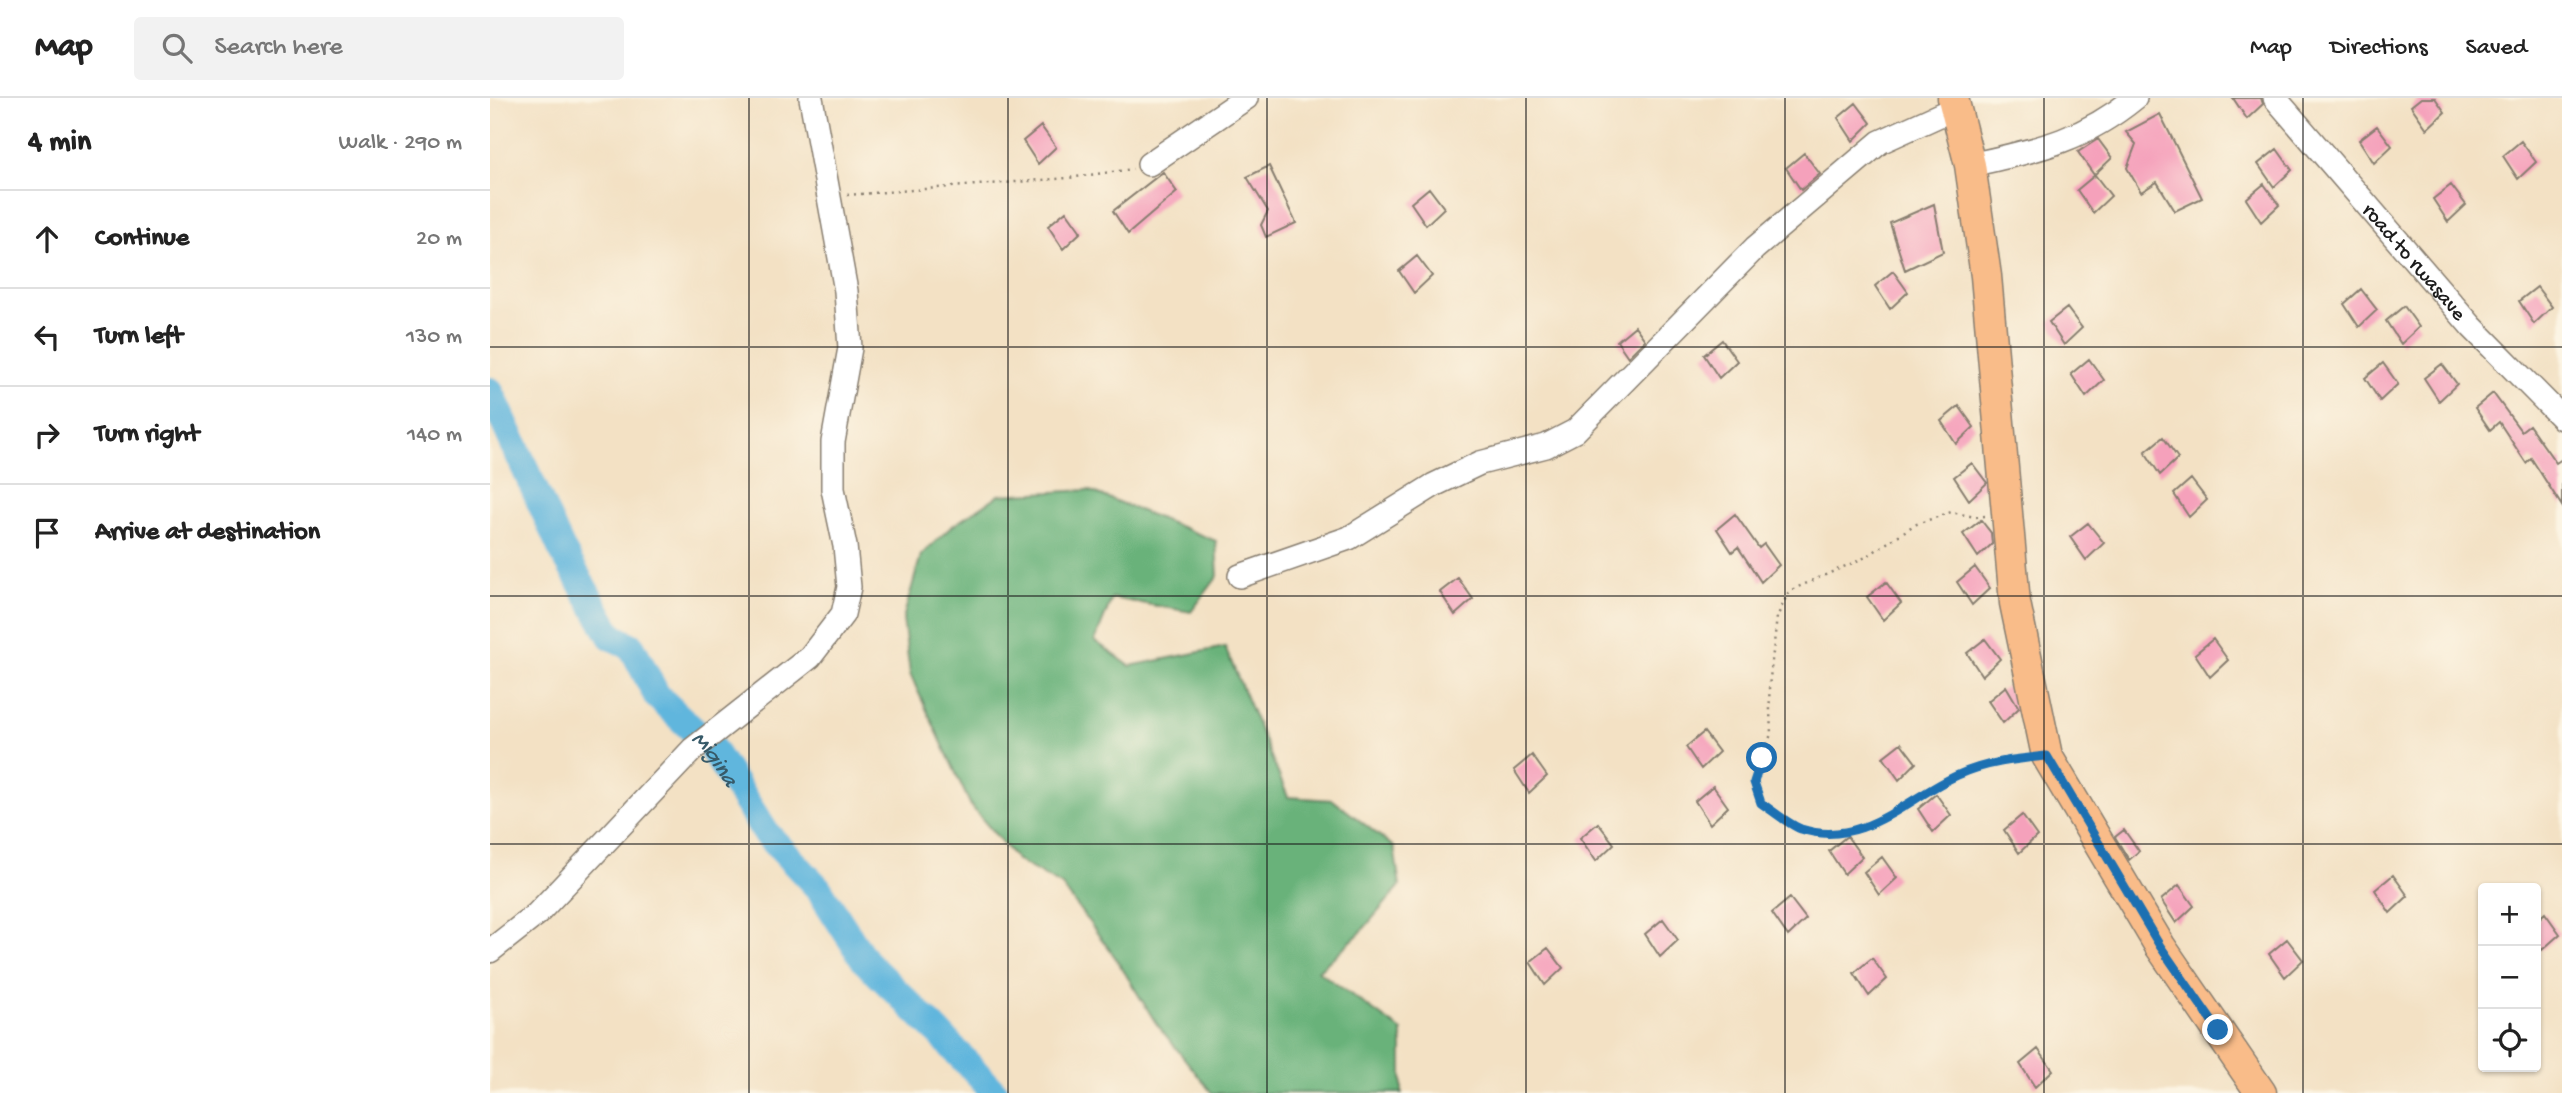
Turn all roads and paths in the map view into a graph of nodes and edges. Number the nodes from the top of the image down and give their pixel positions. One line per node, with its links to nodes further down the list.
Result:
1 (811, 98): 8 (street)
2 (1246, 98): 6 (street)
3 (2135, 98): 7 (street)
4 (2275, 98): 9 (street, road to rwasave)
5 (1954, 103): 7 (main road); 11 (street)
6 (1149, 164): 8 (path)
7 (1969, 165): 10 (main road)
8 (830, 197): 13 (street)
9 (2562, 418)
10 (2005, 513): 12 (main road); 12 (path)
11 (1240, 576)
12 (2047, 756): 14 (main road)
13 (490, 951)
14 (2261, 1093)

